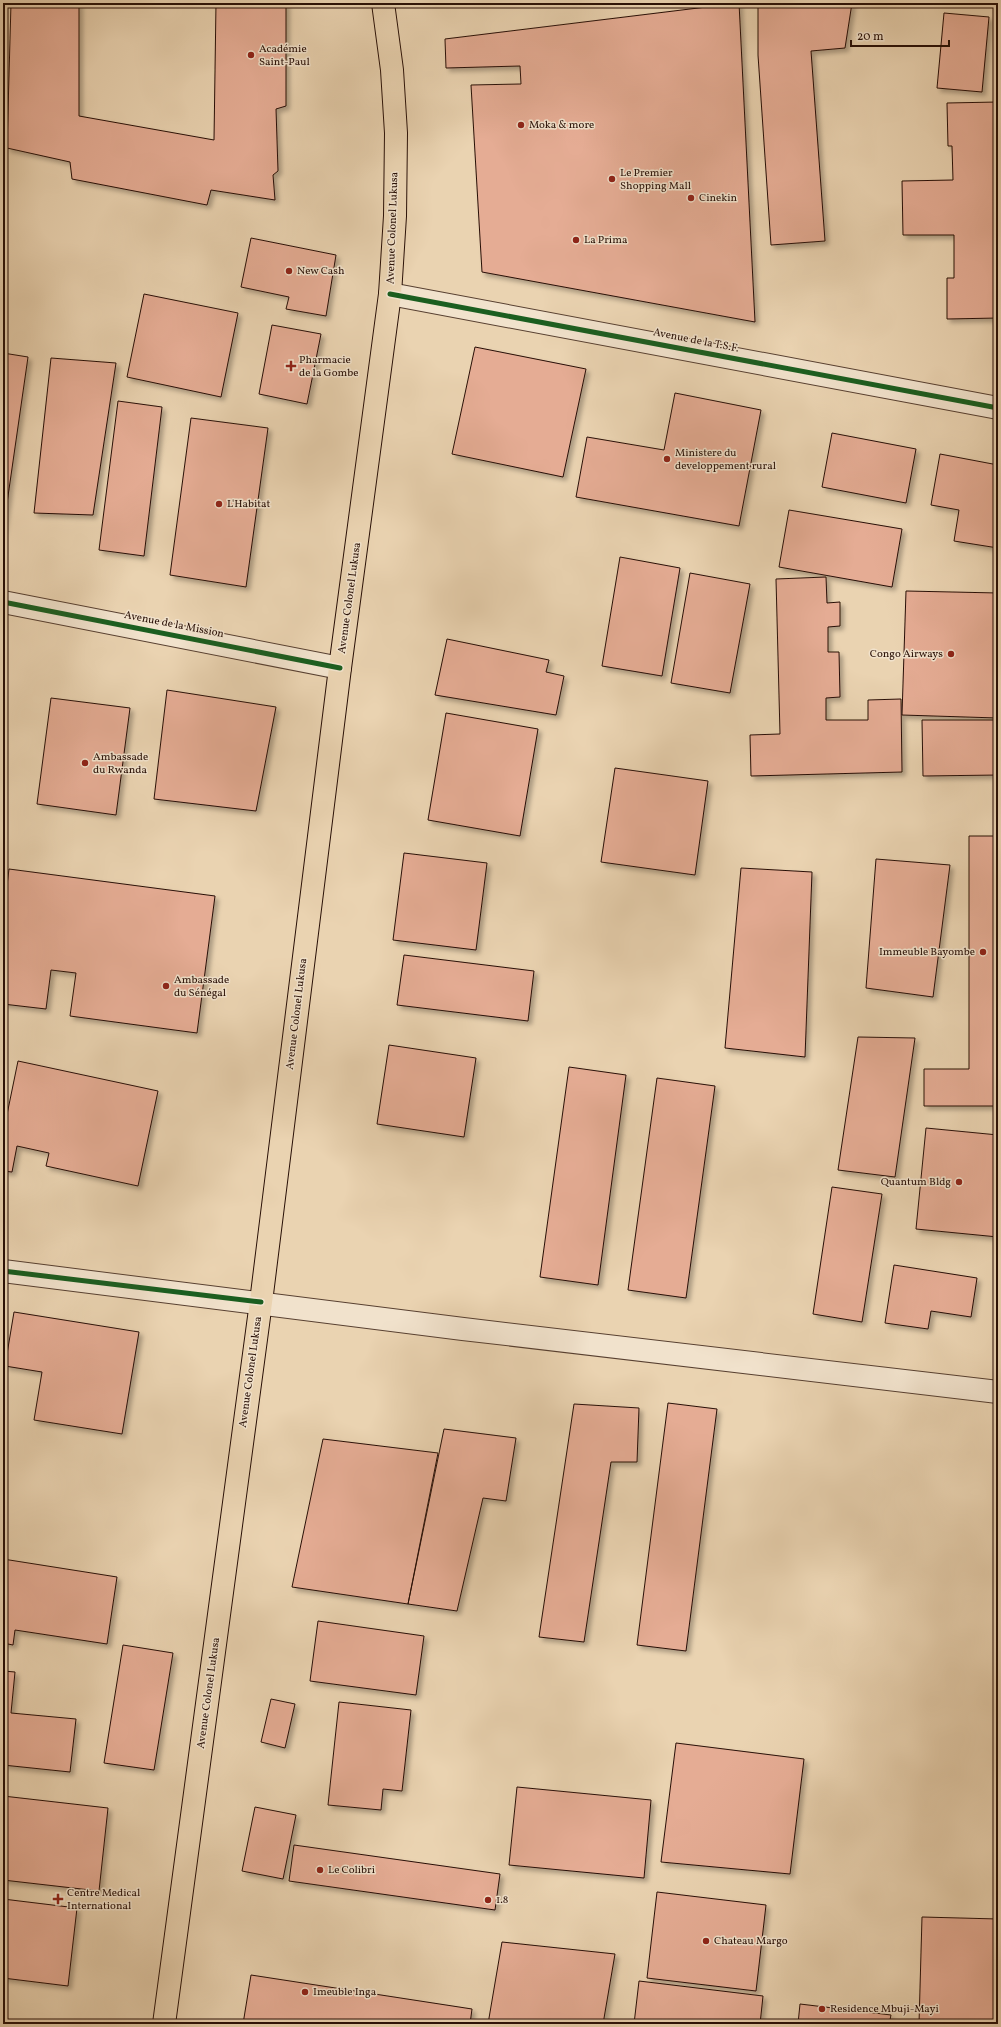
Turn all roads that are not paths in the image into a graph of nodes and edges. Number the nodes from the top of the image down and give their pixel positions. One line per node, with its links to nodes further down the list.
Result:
1 (383, 3): 2 (main road, Avenue Colonel Lukusa)
2 (390, 294): 3 (street, Avenue de la T.S.F.); 5 (main road, Avenue Colonel Lukusa)
3 (998, 408)
4 (3, 602): 5 (street, Avenue de la Mission)
5 (340, 668): 7 (main road, Avenue Colonel Lukusa)
6 (3, 1271): 7 (street)
7 (261, 1302): 8 (street); 9 (main road, Avenue Colonel Lukusa)
8 (998, 1392)
9 (164, 2024)

